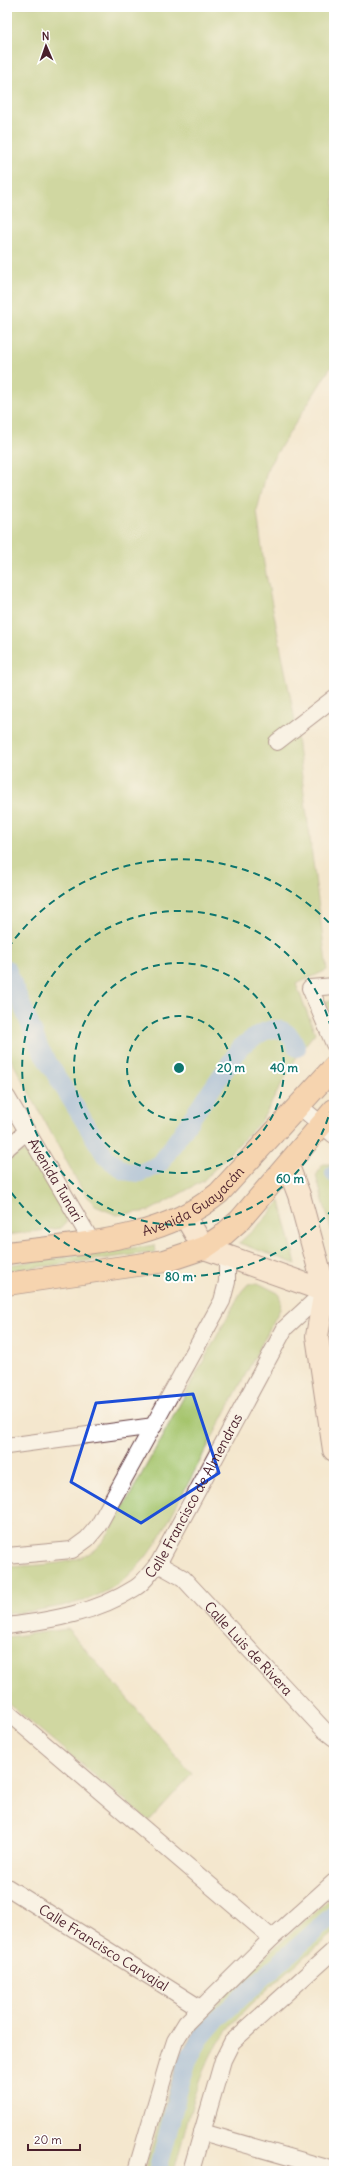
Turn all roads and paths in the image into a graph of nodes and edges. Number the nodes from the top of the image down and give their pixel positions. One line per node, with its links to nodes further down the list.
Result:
1 (334, 698): 2 (street)
2 (277, 742)
3 (334, 986): 4 (street)
4 (334, 1044)
5 (334, 1067): 7 (main road, Avenida Guayacán)
6 (7, 1097): 9 (street, Avenida Tunari)
7 (298, 1105): 8 (street); 12 (main road, Avenida Guayacán)
8 (330, 1123): 11 (main road)
9 (26, 1132): 10 (street); 13 (street, Avenida Tunari)
10 (7, 1148)
11 (288, 1166): 14 (main road); 18 (street)
12 (185, 1216): 13 (main road, Avenida Guayacán); 14 (street)
13 (92, 1242): 15 (main road, Avenida Guayacán)
14 (204, 1248): 16 (street); 17 (main road)
15 (7, 1253)
16 (226, 1256): 18 (street); 19 (street)
17 (7, 1284)
18 (331, 1297): 21 (street); 23 (street, Calle Francisco de Almendras)
19 (154, 1426): 20 (street); 22 (street)
20 (7, 1446)
21 (334, 1450)
22 (7, 1556)
23 (158, 1564): 24 (street, Calle Francisco de Almendras); 26 (street, Calle Luis de Rivera)
24 (7, 1626)
25 (7, 1712): 29 (street)
26 (334, 1738)
27 (334, 1882): 29 (street)
28 (7, 1886): 31 (street, Calle Francisco Carvajal)
29 (272, 1938): 31 (street)
30 (334, 1950): 32 (street)
31 (200, 2008): 34 (street)
32 (202, 2132): 33 (street); 35 (street)
33 (334, 2170)
34 (136, 2171)
35 (191, 2171)

